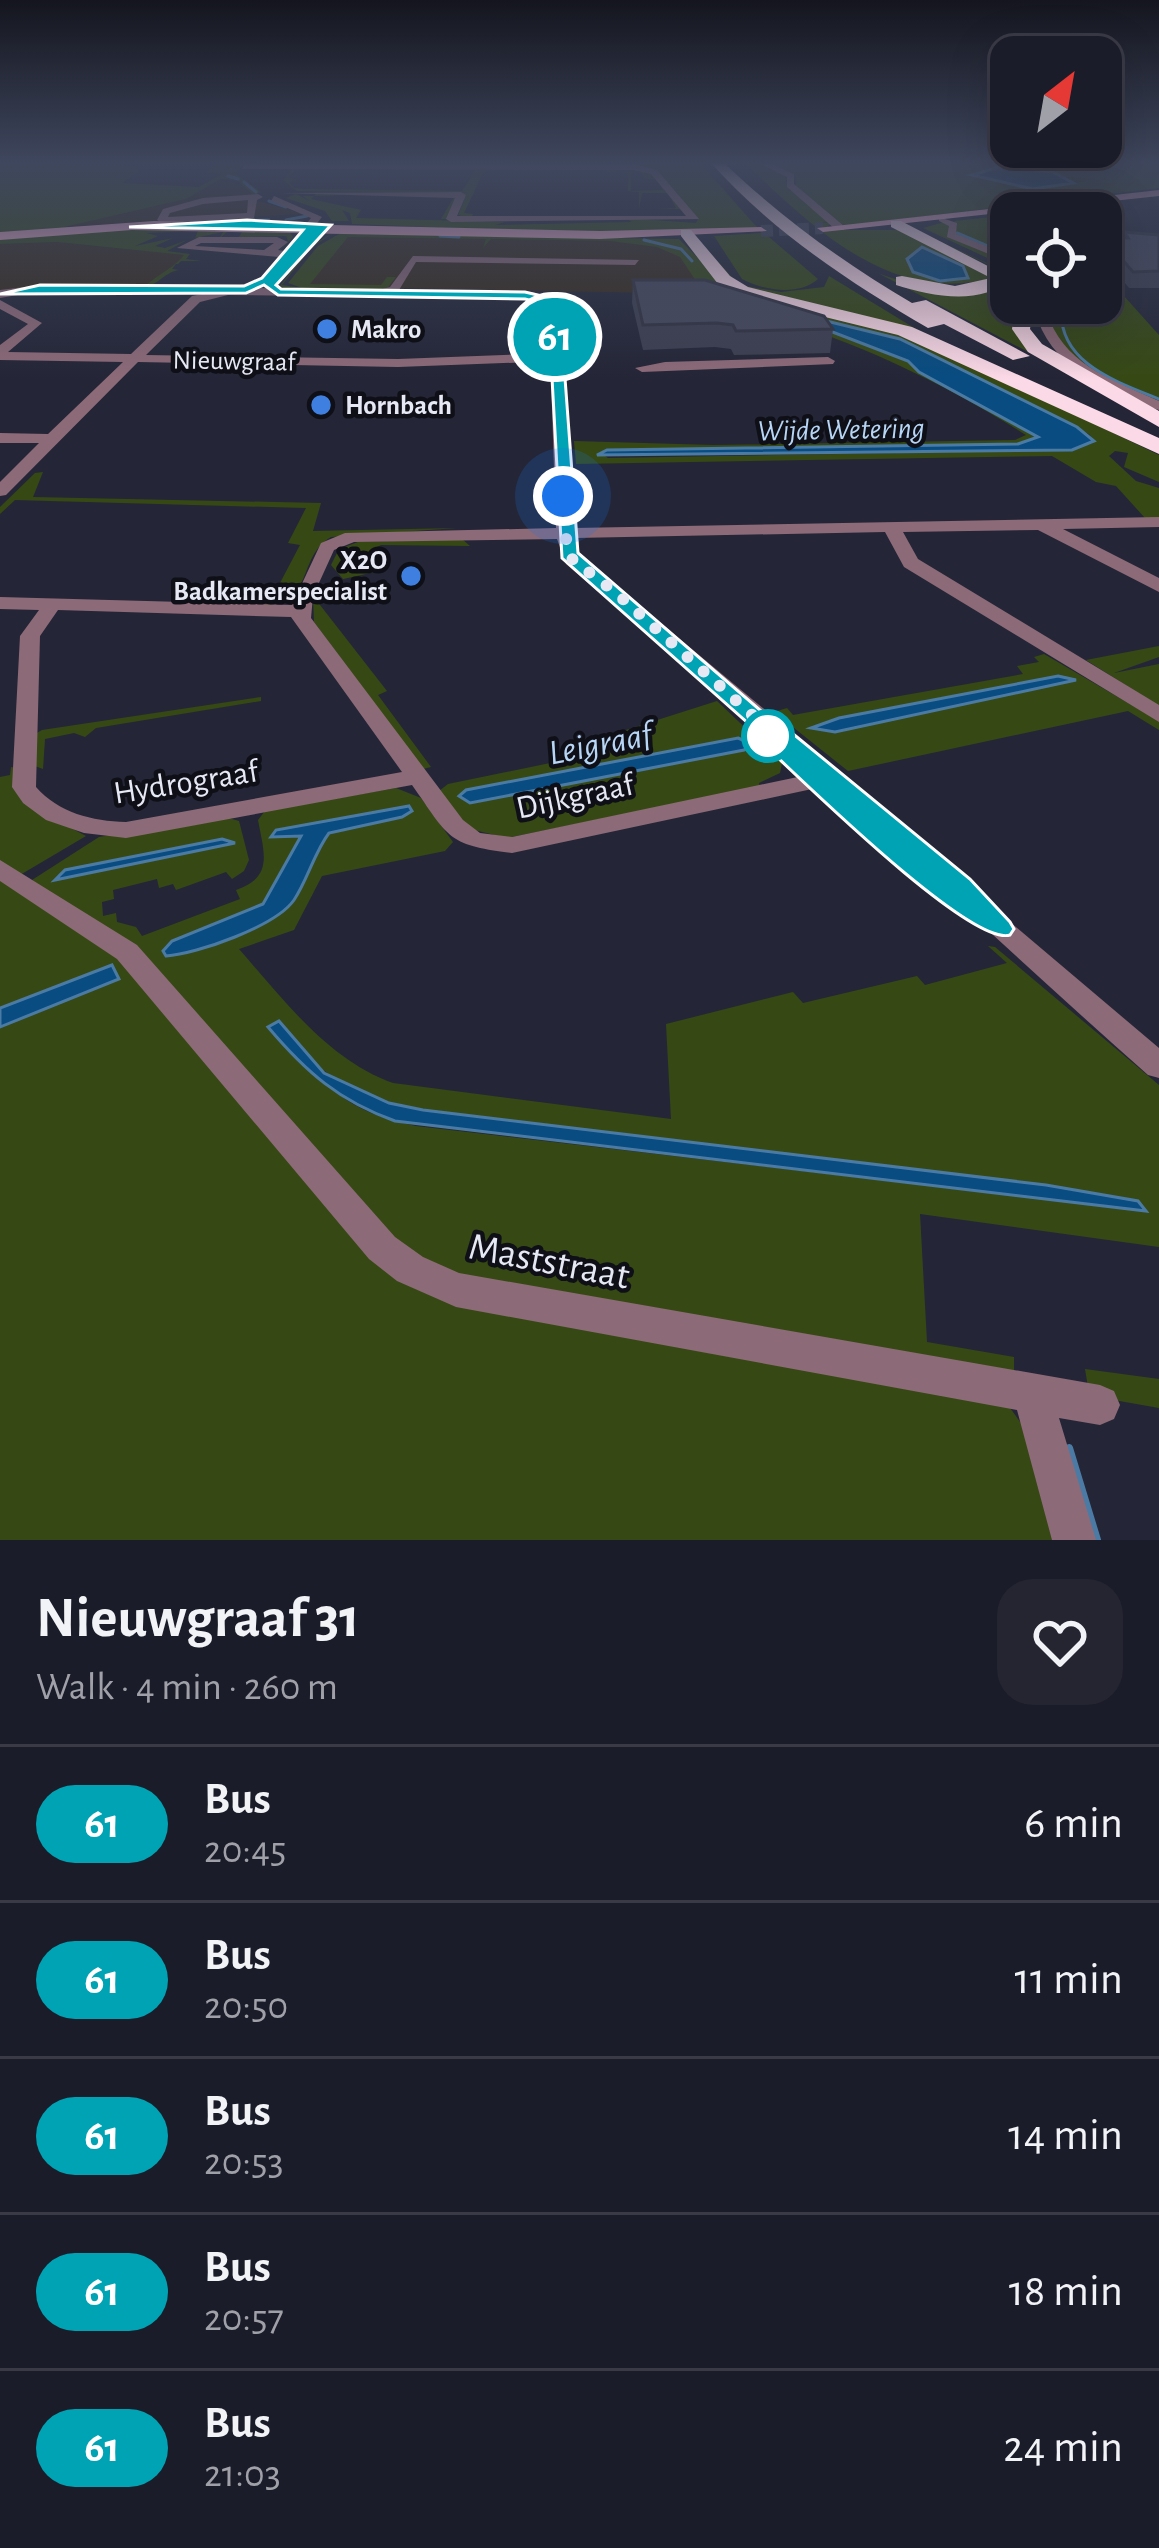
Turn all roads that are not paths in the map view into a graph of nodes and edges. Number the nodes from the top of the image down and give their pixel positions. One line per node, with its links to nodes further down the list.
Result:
1 (311, 235): 16 (street, Nieuwgraaf)
2 (693, 235): 43 (highway)
3 (694, 235): 4 (highway)
4 (792, 235)
5 (795, 235): 43 (highway)
6 (797, 235): 45 (highway)
7 (797, 235): 46 (highway)
8 (799, 235): 9 (highway)
9 (925, 235)
10 (928, 235): 19 (highway)
11 (951, 235): 13 (street)
12 (269, 251): 14 (street); 15 (street); 16 (street)
13 (990, 251)
14 (219, 254): 15 (street); 20 (street)
15 (255, 254): 16 (street)
16 (294, 254): 24 (street, Nieuwgraaf); 25 (street, Nieuwgraaf)
17 (534, 257): 18 (street); 26 (street); 30 (street)
18 (635, 262)
19 (990, 263)
20 (200, 264)
21 (175, 274): 22 (street)
22 (151, 290): 23 (street); 28 (street)
23 (181, 290): 24 (street); 31 (street)
24 (232, 291): 25 (street, Nieuwgraaf); 31 (street, Nieuwgraaf)
25 (278, 292): 27 (street, Nieuwgraaf)
26 (392, 292): 27 (street, Nieuwgraaf); 29 (street, Nieuwgraaf)
27 (349, 293): 29 (street, Nieuwgraaf)
28 (0, 294)
29 (463, 294): 30 (street, Nieuwgraaf)
30 (517, 295): 41 (street)
31 (203, 296): 38 (street, Nieuwgraaf)
32 (0, 304): 36 (street)
33 (1021, 324): 45 (highway)
34 (1046, 324): 44 (street)
35 (642, 351): 37 (street)
36 (0, 354): 38 (street)
37 (664, 356): 39 (street); 42 (street)
38 (136, 359): 40 (street, Nieuwgraaf); 48 (street)
39 (827, 361)
40 (454, 362): 41 (street, Nieuwgraaf); 41 (street, Nieuwgraaf)
41 (558, 368): 54 (street)
42 (642, 368)
43 (1046, 394): 49 (highway)
44 (1159, 406)
45 (1159, 421)
46 (1159, 434)
47 (0, 438): 48 (street)
48 (52, 440): 50 (street)
49 (1159, 447)
50 (0, 490)
51 (1159, 522): 52 (street)
52 (1041, 524): 53 (street); 55 (street)
53 (891, 526): 54 (street); 59 (street)
54 (565, 532): 58 (street); 61 (street)
55 (1159, 586)
56 (0, 603): 57 (street)
57 (53, 604): 58 (street); 60 (street, Hydrograaf)
58 (299, 611): 60 (street, Dijkgraaf)
59 (1159, 715)
60 (417, 777): 61 (street, Dijkgraaf)
61 (824, 778): 63 (street)
62 (0, 869): 64 (street, Maststraat)
63 (1153, 1054)
64 (1032, 1393): 65 (street, Maststraat); 66 (street)
65 (1100, 1405)
66 (1073, 1540)

